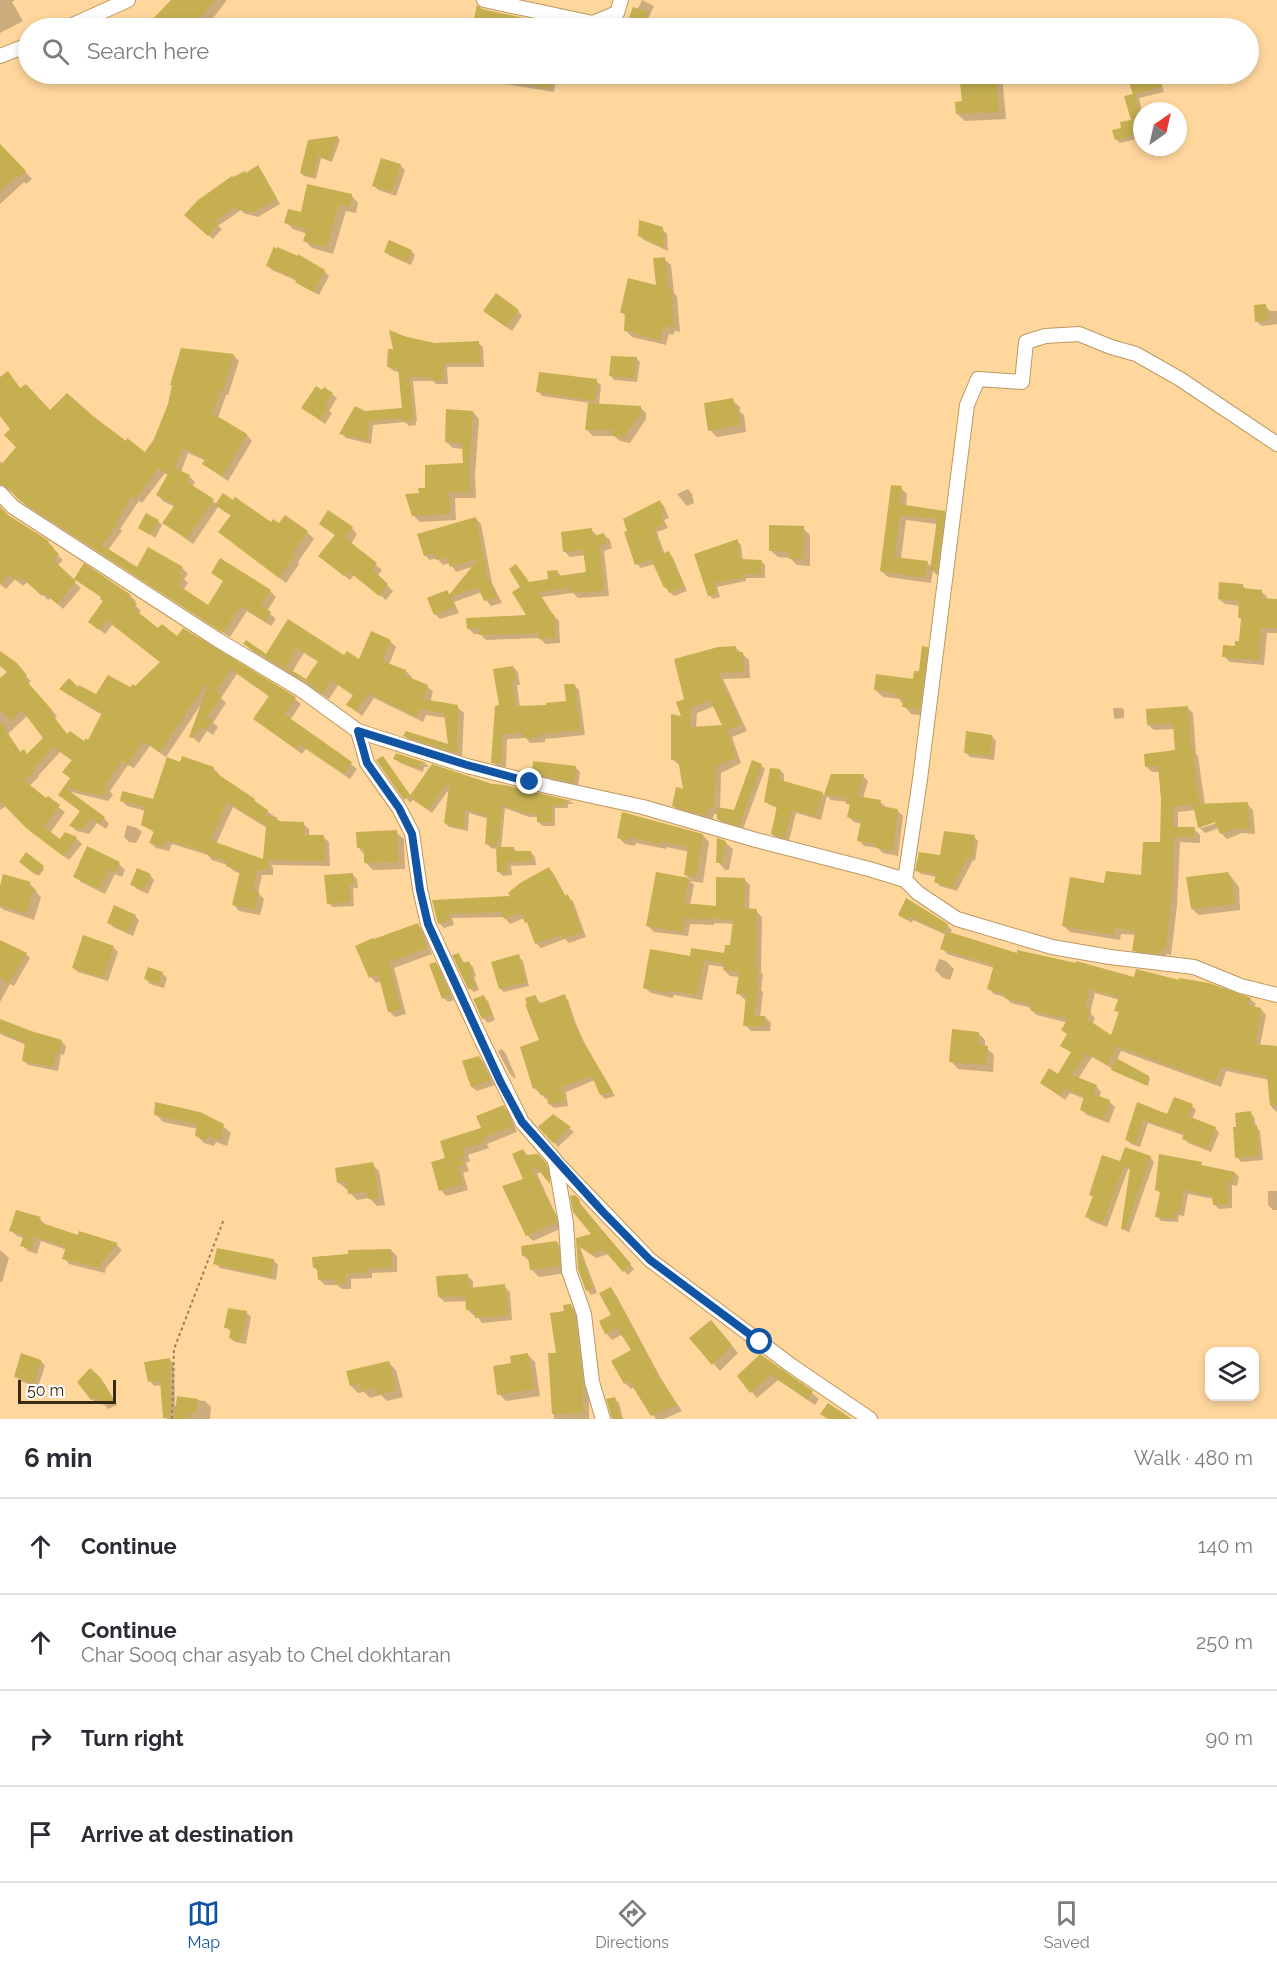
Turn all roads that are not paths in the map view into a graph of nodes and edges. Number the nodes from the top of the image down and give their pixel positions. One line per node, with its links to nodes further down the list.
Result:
1 (128, 0): 4 (street)
2 (484, 0): 5 (street)
3 (621, 0): 6 (street)
4 (88, 18)
5 (569, 18)
6 (605, 18)
7 (18, 49): 8 (street)
8 (0, 56)
9 (1277, 444): 12 (street)
10 (0, 493): 11 (street)
11 (358, 731): 12 (street); 14 (street)
12 (905, 880): 13 (street)
13 (1277, 995)
14 (555, 1160): 15 (street); 16 (street)
15 (603, 1419)
16 (870, 1419)

